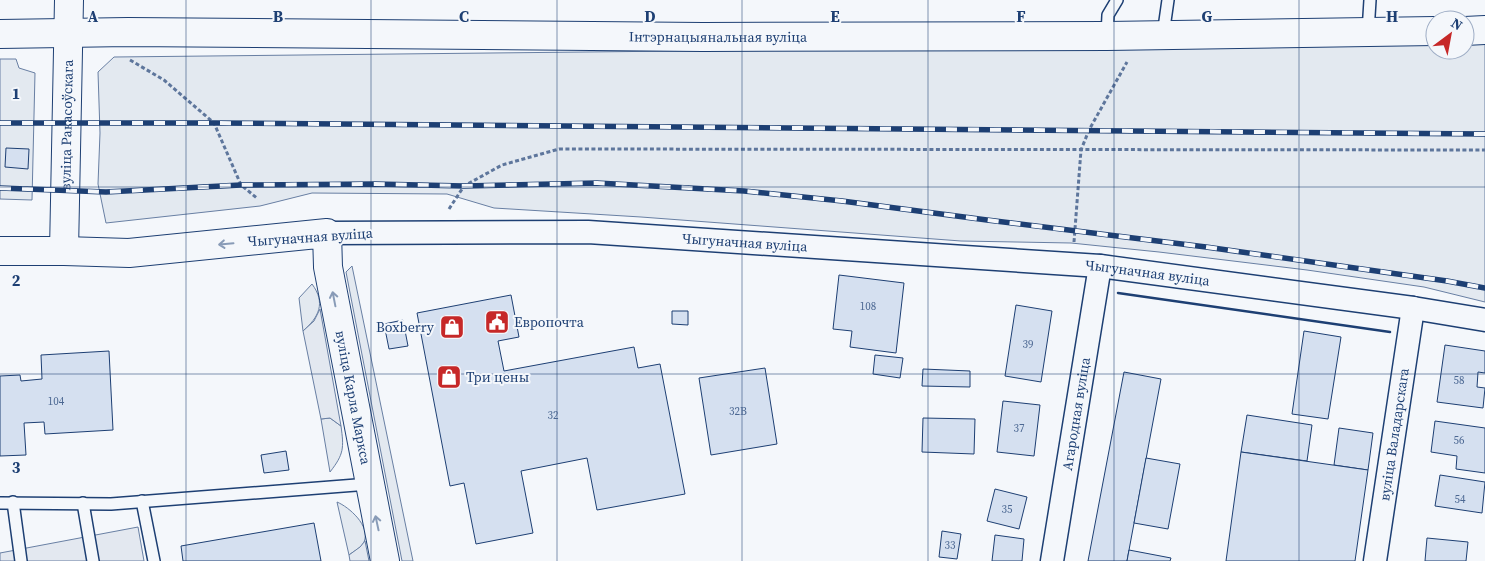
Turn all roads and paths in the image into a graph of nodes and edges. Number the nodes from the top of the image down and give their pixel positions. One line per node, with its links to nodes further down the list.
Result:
1 (69, 0): 8 (street, вуліца Ракасоўскага)
2 (1117, 0): 10 (lane)
3 (1168, 0): 9 (lane)
4 (1370, 0): 6 (lane)
5 (1425, 31): 6 (street, Інтэрнацыянальная вуліца)
6 (1368, 32): 9 (street, Інтэрнацыянальная вуліца)
7 (0, 34): 8 (street, Інтэрнацыянальная вуліца)
8 (68, 34): 10 (street, Інтэрнацыянальная вуліца); 19 (street, вуліца Ракасоўскага)
9 (1163, 35): 10 (street, Інтэрнацыянальная вуліца)
10 (1107, 36)
11 (1130, 56): 13 (path)
12 (130, 59): 15 (path)
13 (1081, 150): 14 (path); 16 (path); 20 (path)
14 (1485, 150)
15 (258, 199)
16 (434, 232): 17 (street, Чыгуначная вуліца); 20 (street, Чыгуначная вуліца)
17 (326, 233): 19 (street, Чыгуначная вуліца, one-way to 19); 24 (street, вуліца Карла Маркса, one-way to 17)
18 (0, 251): 19 (street, Чыгуначная вуліца)
19 (64, 251)
20 (1074, 265): 21 (street, Чыгуначная вуліца)
21 (1100, 266): 22 (street, Чыгуначная вуліца); 33 (street, Агародная вуліца)
22 (1413, 308): 23 (street, Чыгуначная вуліца); 34 (street, вуліца Валадарскага)
23 (1485, 320)
24 (369, 484): 25 (lane); 32 (street, вуліца Карла Маркса, one-way to 24)
25 (142, 501): 28 (lane); 31 (lane)
26 (13, 502): 27 (lane); 28 (lane); 29 (lane)
27 (0, 503)
28 (83, 503): 30 (lane)
29 (20, 561)
30 (93, 561)
31 (154, 561)
32 (385, 561)
33 (1052, 561)
34 (1375, 561)

